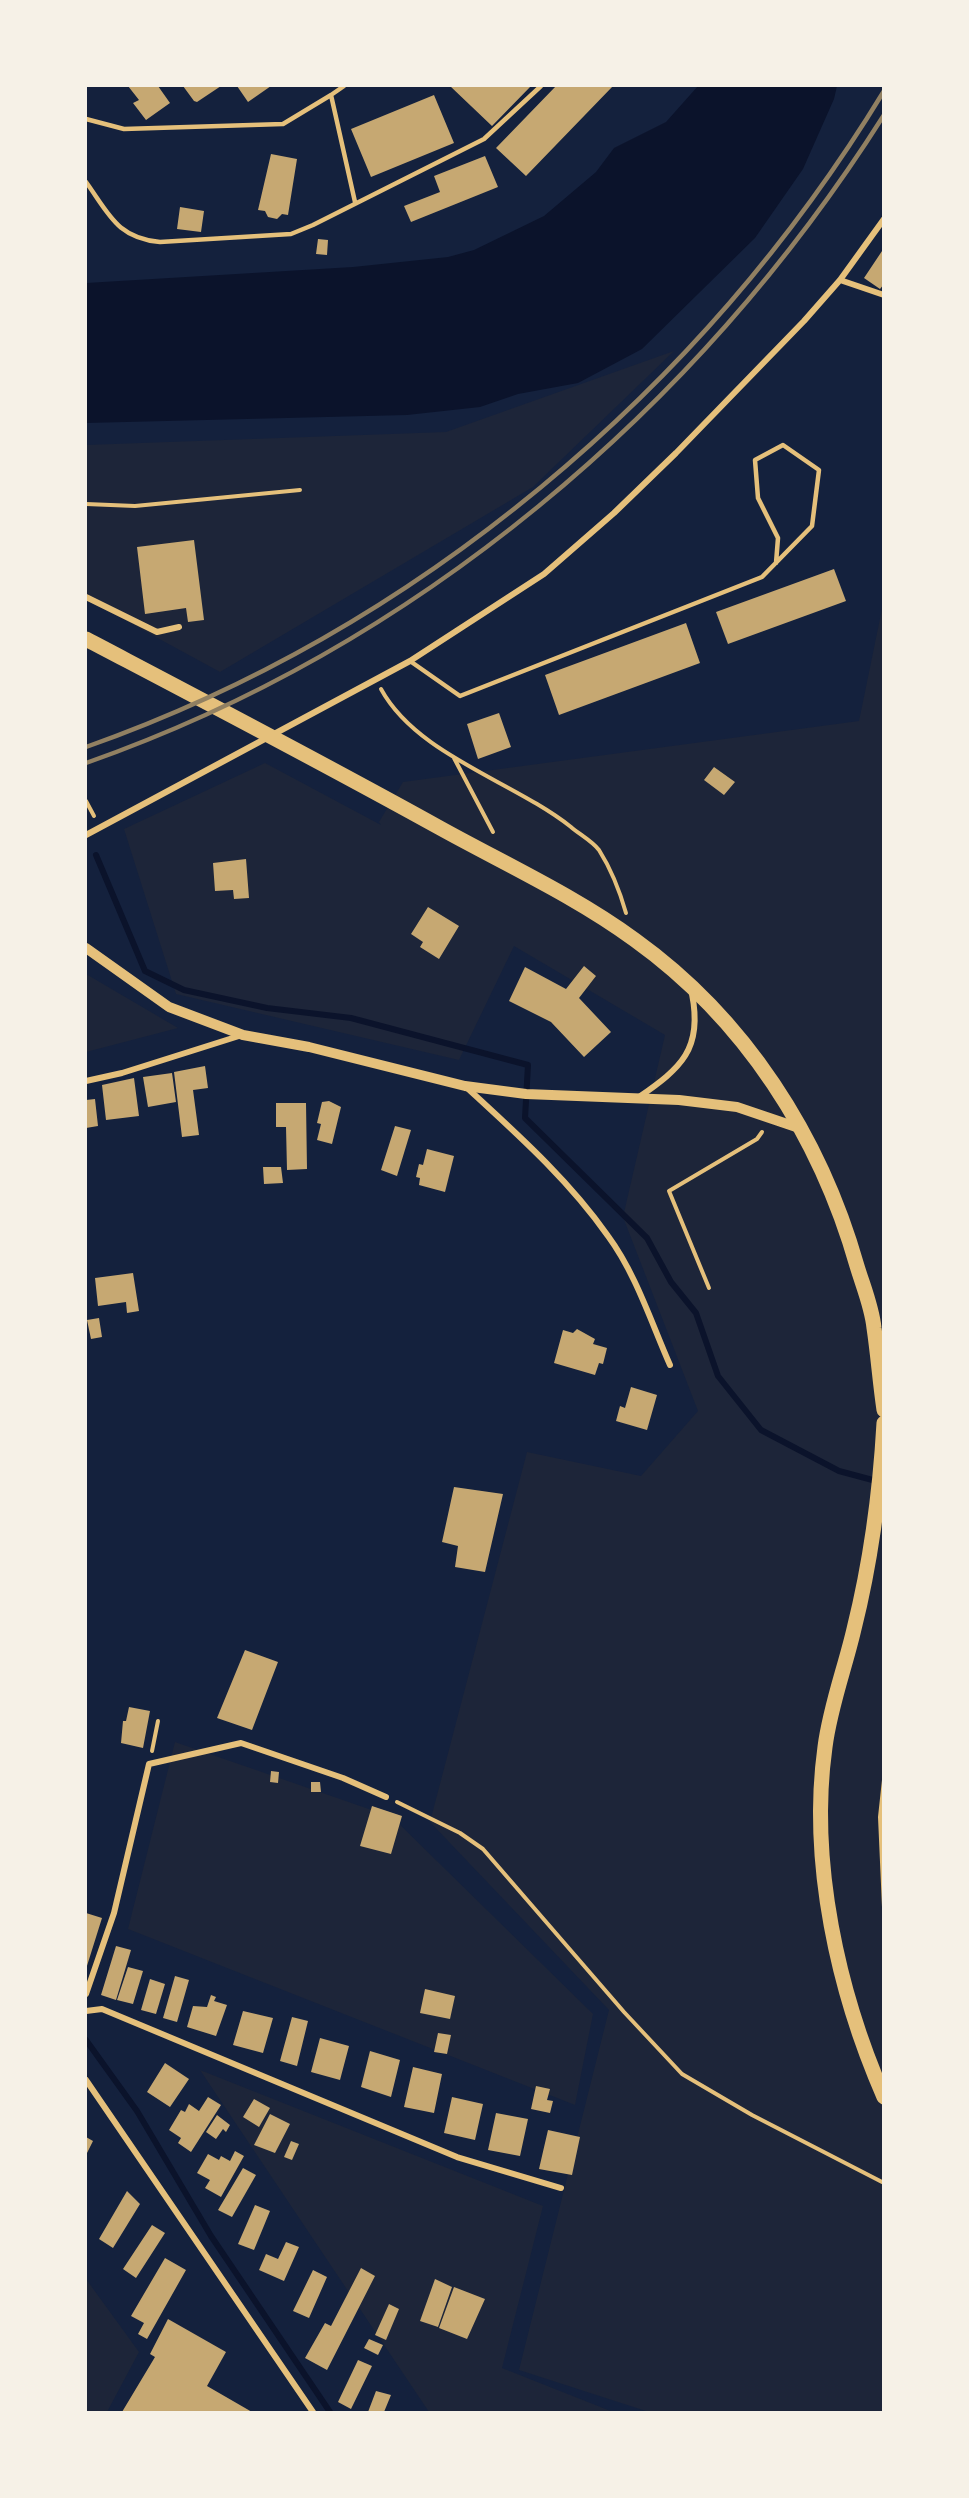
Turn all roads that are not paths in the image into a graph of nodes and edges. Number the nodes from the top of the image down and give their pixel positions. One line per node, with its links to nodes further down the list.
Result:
1 (344, 86): 3 (lane)
2 (542, 86): 6 (lane)
3 (331, 94): 4 (lane); 6 (lane)
4 (86, 119)
5 (86, 182): 6 (lane)
6 (355, 202)
7 (884, 219): 8 (street)
8 (840, 280): 9 (street); 14 (street)
9 (884, 295)
10 (776, 563): 10 (lane); 14 (lane)
11 (86, 597): 12 (street)
12 (179, 627)
13 (86, 639): 17 (main road)
14 (410, 662): 15 (street)
15 (86, 835)
16 (86, 948): 18 (street)
17 (690, 983): 21 (street); 22 (main road)
18 (243, 1035): 19 (street); 20 (street)
19 (86, 1081)
20 (465, 1086): 21 (street); 23 (street)
21 (636, 1100): 22 (street)
22 (802, 1129): 24 (main road)
23 (670, 1365)
24 (884, 1410)
25 (884, 1423): 30 (main road)
26 (386, 1797): 27 (street)
27 (86, 1994)
28 (86, 2011): 31 (street)
29 (86, 2080): 32 (street)
30 (884, 2097)
31 (561, 2188)
32 (313, 2412)

